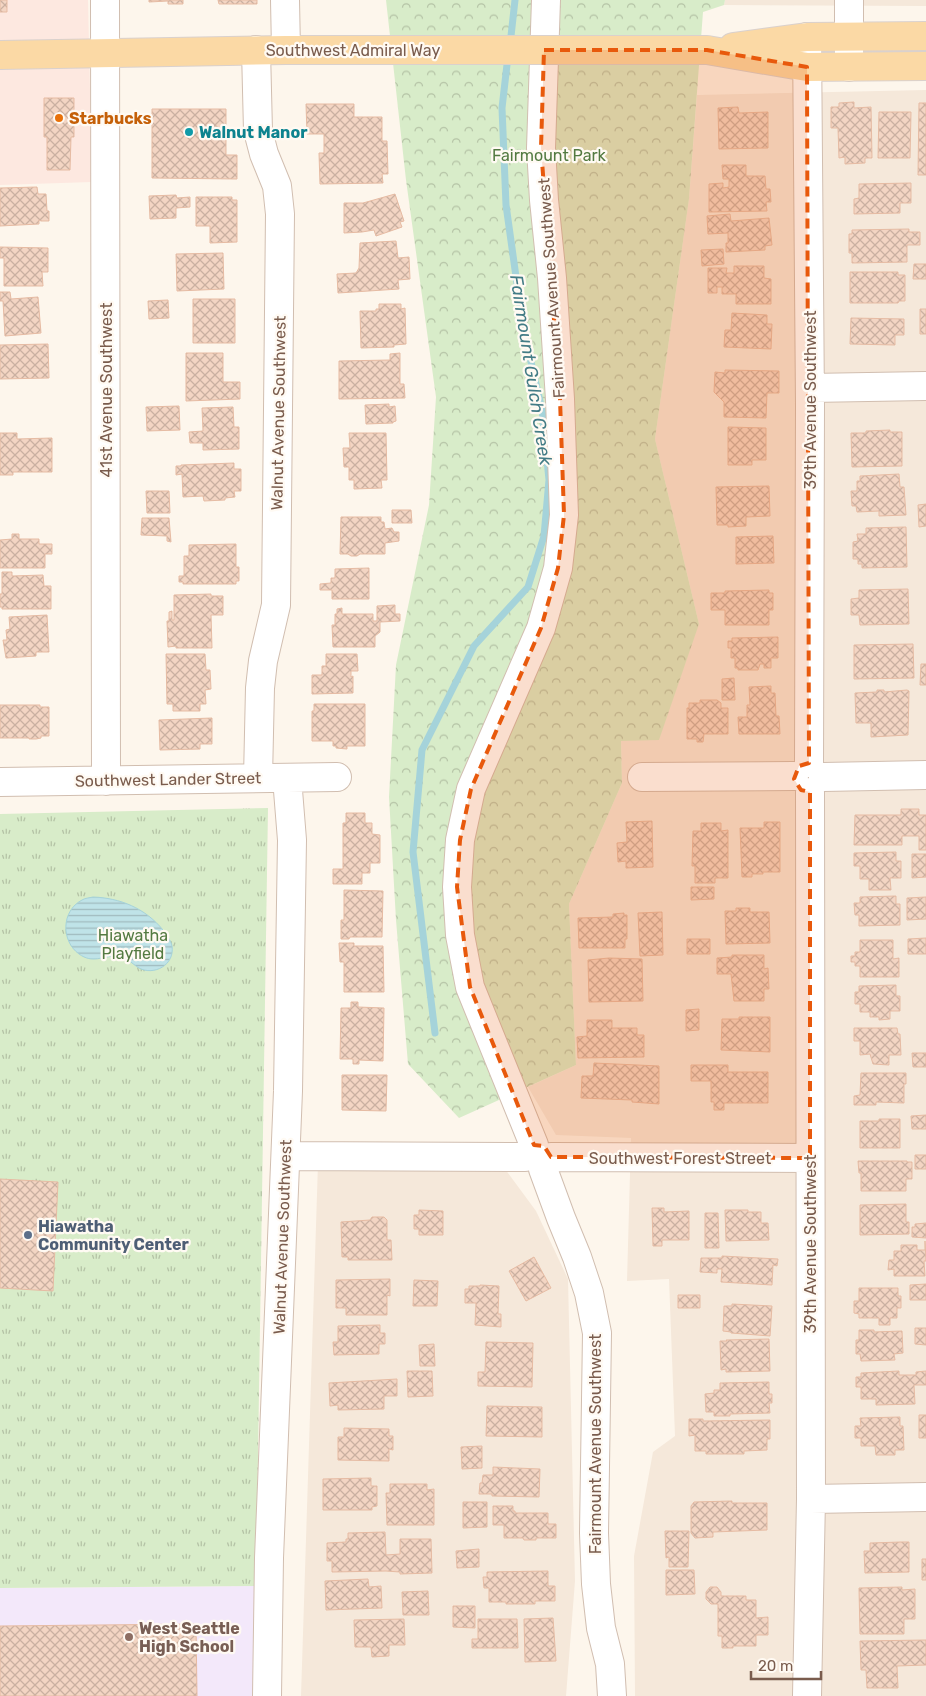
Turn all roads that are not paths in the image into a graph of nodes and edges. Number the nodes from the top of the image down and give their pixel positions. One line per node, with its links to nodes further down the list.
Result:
1 (105, 0): 11 (street, 41st Avenue Southwest)
2 (285, 0): 9 (street)
3 (546, 0): 27 (street, Fairmount Avenue Southwest)
4 (849, 0): 5 (street)
5 (848, 36): 6 (main road, Southwest Admiral Way); 7 (main road, Southwest Admiral Way); 15 (street)
6 (926, 36)
7 (807, 37): 10 (main road, Southwest Admiral Way); 14 (street, 39th Avenue Southwest)
8 (256, 50): 9 (main road, Southwest Admiral Way); 11 (main road, Southwest Admiral Way); 22 (street, Walnut Avenue Southwest)
9 (286, 50): 10 (main road, Southwest Admiral Way, bridge)
10 (707, 50): 14 (main road, Southwest Admiral Way)
11 (104, 52): 12 (main road, Southwest Admiral Way); 24 (street, 41st Avenue Southwest)
12 (0, 55)
13 (926, 66): 15 (main road, Southwest Admiral Way)
14 (807, 67): 15 (main road, Southwest Admiral Way); 17 (street, 39th Avenue Southwest)
15 (849, 67)
16 (926, 386): 17 (street)
17 (810, 388): 21 (street, 39th Avenue Southwest)
18 (926, 775): 21 (street)
19 (337, 777): 23 (street, Southwest Lander Street)
20 (642, 777): 21 (street)
21 (809, 777): 28 (street, 39th Avenue Southwest)
22 (258, 778): 23 (street, Southwest Lander Street); 24 (street, Southwest Lander Street)
23 (287, 778): 26 (street, Walnut Avenue Southwest)
24 (106, 780): 25 (street, Southwest Lander Street)
25 (0, 782)
26 (286, 1156): 27 (street, Southwest Forest Street); 31 (street, Walnut Avenue Southwest)
27 (538, 1157): 28 (street, Southwest Forest Street); 32 (street, Fairmount Avenue Southwest)
28 (810, 1158): 30 (street, 39th Avenue Southwest)
29 (926, 1497): 30 (street)
30 (811, 1499): 33 (street, 39th Avenue Southwest)
31 (267, 1696)
32 (612, 1696)
33 (808, 1696)

